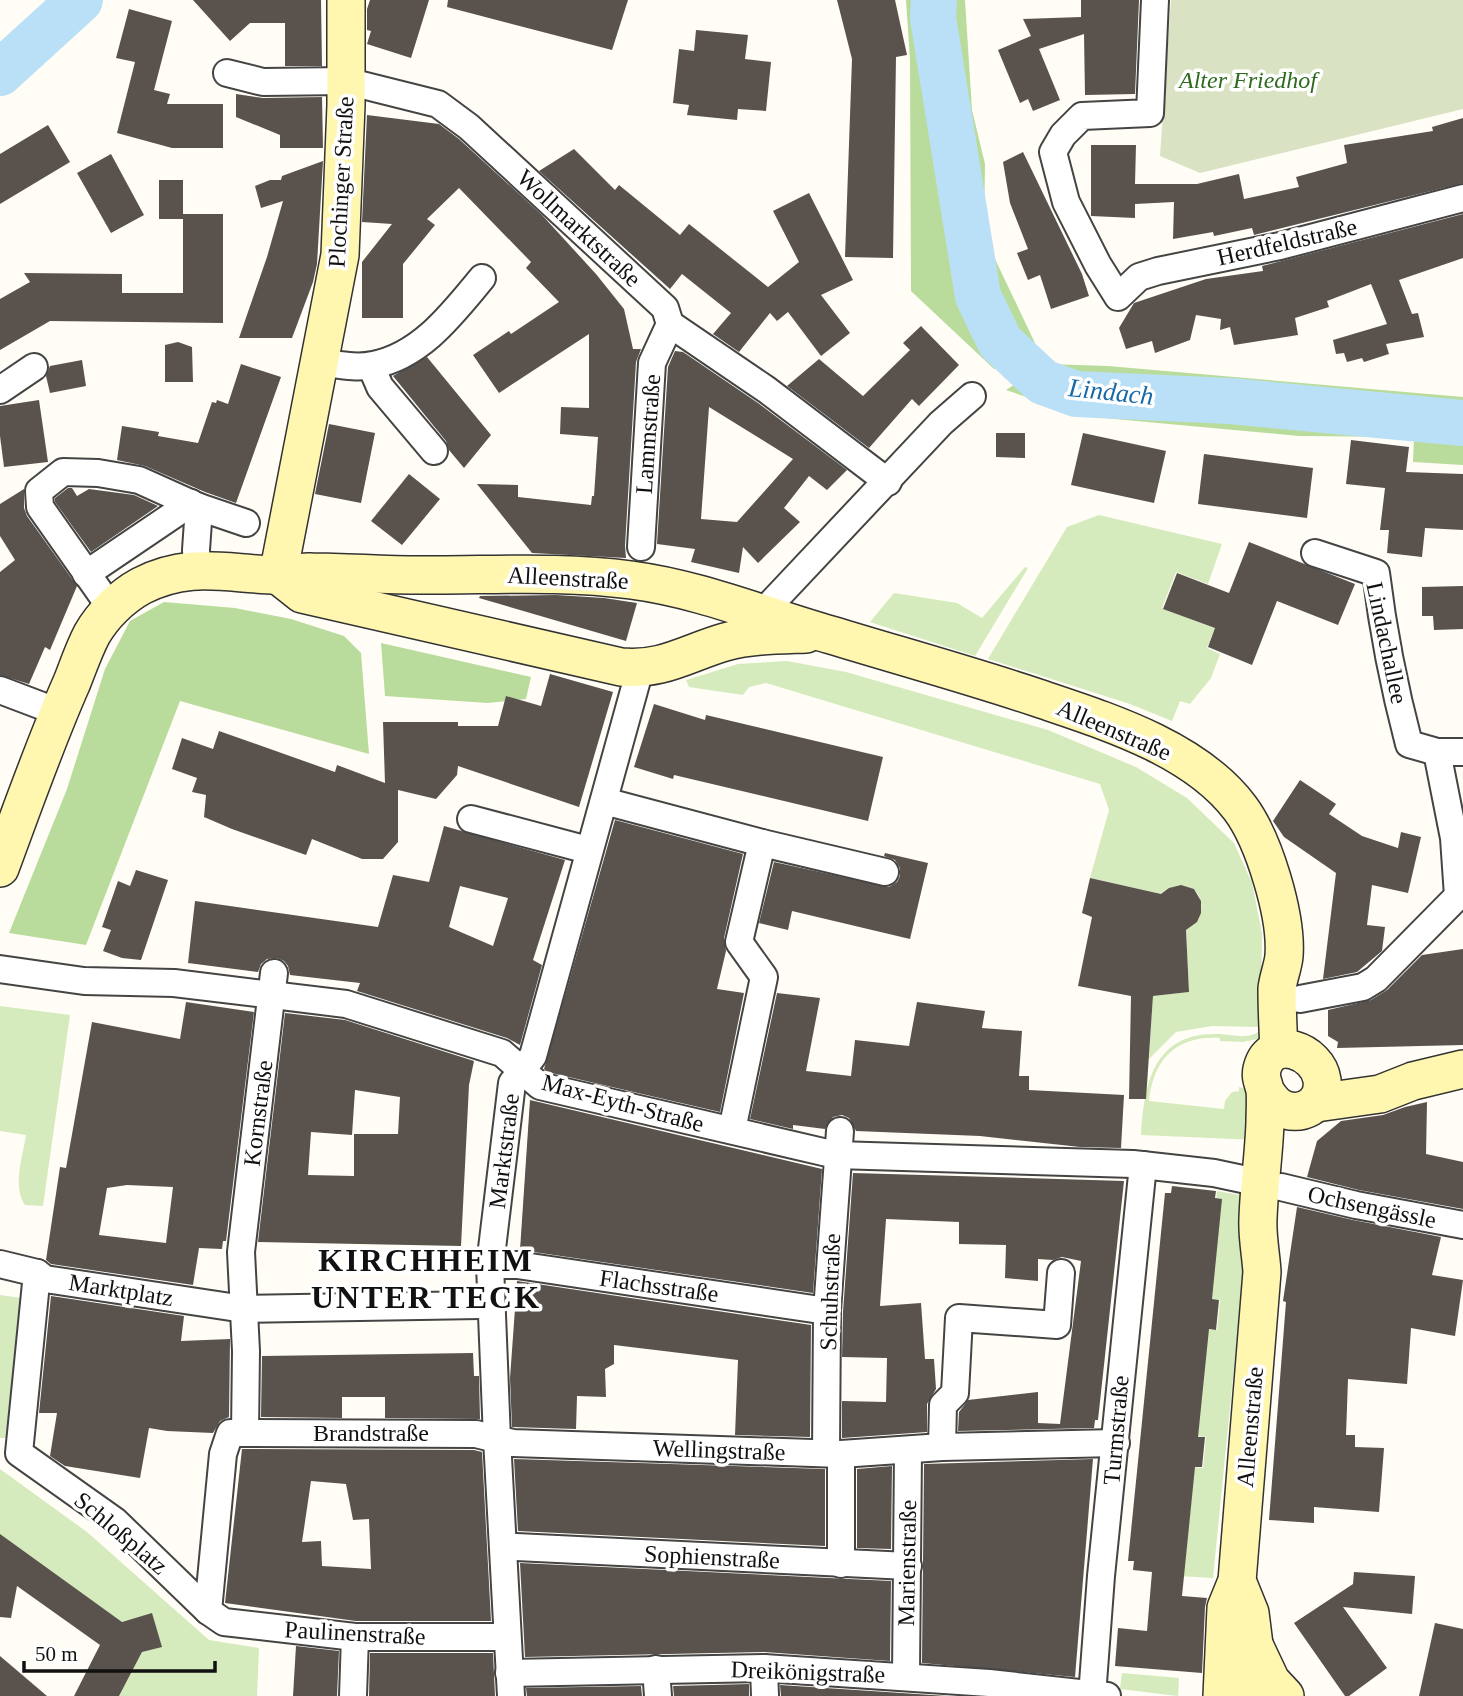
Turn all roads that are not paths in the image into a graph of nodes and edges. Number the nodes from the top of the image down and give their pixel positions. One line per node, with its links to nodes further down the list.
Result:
1 (346, 0): 4 (street, Plochinger Straße)
2 (1155, 0): 5 (street, Herdfeldstraße)
3 (227, 73): 4 (street, Wollmarktstraße)
4 (346, 81): 7 (street, Wollmarktstraße); 8 (street, Plochinger Straße)
5 (1463, 198)
6 (482, 278): 9 (street)
7 (670, 324): 14 (street, Wollmarktstraße); 17 (street, Lammstraße)
8 (319, 362): 9 (street); 21 (street, Plochinger Straße)
9 (371, 366): 13 (street)
10 (34, 367): 11 (street)
11 (0, 390)
12 (972, 396): 14 (street)
13 (434, 451)
14 (888, 482): 25 (street)
15 (195, 505): 16 (street); 19 (street); 20 (street); 20 (street)
16 (246, 523)
17 (641, 547)
18 (1315, 553): 31 (street, Lindachallee)
19 (197, 570): 21 (street, Alleenstraße); 23 (street, Alleenstraße)
20 (86, 574): 23 (street)
21 (278, 575): 22 (street, Alleenstraße); 24 (street, Alleenstraße)
22 (370, 575): 24 (street); 25 (street, Alleenstraße)
23 (111, 608): 30 (street, Alleenstraße)
24 (367, 611): 28 (street, Alleenstraße)
25 (763, 612): 26 (street, Alleenstraße); 27 (street, Alleenstraße)
26 (824, 634): 27 (street, Alleenstraße); 39 (street, Alleenstraße)
27 (724, 642): 28 (street, Alleenstraße)
28 (640, 669): 33 (street, Marktstraße)
29 (0, 690): 30 (street)
30 (58, 712): 37 (street, Alleenstraße)
31 (1437, 752): 32 (street, Lindachallee); 42 (street)
32 (1463, 752)
33 (604, 801): 35 (street); 36 (street, Marktstraße)
34 (471, 818): 36 (street)
35 (762, 843): 38 (street); 46 (street)
36 (589, 850): 44 (street, Marktstraße)
37 (0, 868)
38 (885, 872)
39 (1284, 956): 42 (street, Alleenstraße); 45 (street, Alleenstraße)
40 (0, 969): 41 (street, Max-Eyth-Straße)
41 (272, 984): 44 (street, Max-Eyth-Straße); 56 (street, Kornstraße)
42 (1300, 999): 45 (street, Alleenstraße)
43 (1463, 1069): 45 (street)
44 (522, 1070): 46 (street, Max-Eyth-Straße); 52 (street, Marktstraße)
45 (1303, 1079): 49 (street, Alleenstraße); 49 (street, Alleenstraße)
46 (732, 1130): 47 (street, Max-Eyth-Straße)
47 (838, 1143): 48 (street, Max-Eyth-Straße); 57 (street, Schuhstraße)
48 (1143, 1165): 49 (street, Max-Eyth-Straße); 60 (street, Turmstraße)
49 (1271, 1185): 50 (street, Ochsengässle); 67 (street, Alleenstraße)
50 (1463, 1225)
51 (0, 1264): 53 (street, Marktplatz)
52 (490, 1265): 55 (street, Marktstraße); 57 (street, Flachsstraße)
53 (37, 1273): 56 (street, Marktplatz); 68 (street, Schloßplatz)
54 (1061, 1273): 61 (street)
55 (491, 1302): 56 (street, Marktplatz); 59 (street, Marktstraße)
56 (244, 1309): 58 (street)
57 (827, 1311): 63 (street, Schuhstraße)
58 (245, 1433): 59 (street, Brandstraße); 68 (street)
59 (496, 1439): 63 (street, Wellingstraße); 70 (street, Marktstraße)
60 (1116, 1443): 61 (street, Wellingstraße); 76 (street, Turmstraße)
61 (942, 1447): 62 (street, Wellingstraße)
62 (908, 1450): 63 (street, Wellingstraße); 66 (street, Marienstraße)
63 (834, 1454): 65 (street, Schuhstraße)
64 (516, 1547): 65 (street, Sophienstraße)
65 (841, 1564): 66 (street, Sophienstraße)
66 (908, 1566): 74 (street, Marienstraße)
67 (1237, 1581): 71 (street, Alleenstraße); 80 (street, Alleenstraße)
68 (208, 1611): 69 (street, Paulinenstraße)
69 (355, 1637): 70 (street, Paulinenstraße); 77 (street)
70 (507, 1637): 75 (street, Marktstraße)
71 (1254, 1645): 81 (street, Alleenstraße); 82 (street)
72 (764, 1668): 73 (street, Dreikönigstraße); 74 (street, Dreikönigstraße); 79 (street)
73 (656, 1669): 75 (street, Dreikönigstraße); 78 (street)
74 (906, 1676): 76 (street, Dreikönigstraße)
75 (510, 1684)
76 (1097, 1695)
77 (352, 1696)
78 (658, 1696)
79 (765, 1696)
80 (1222, 1696)
81 (1249, 1696)
82 (1285, 1696)

